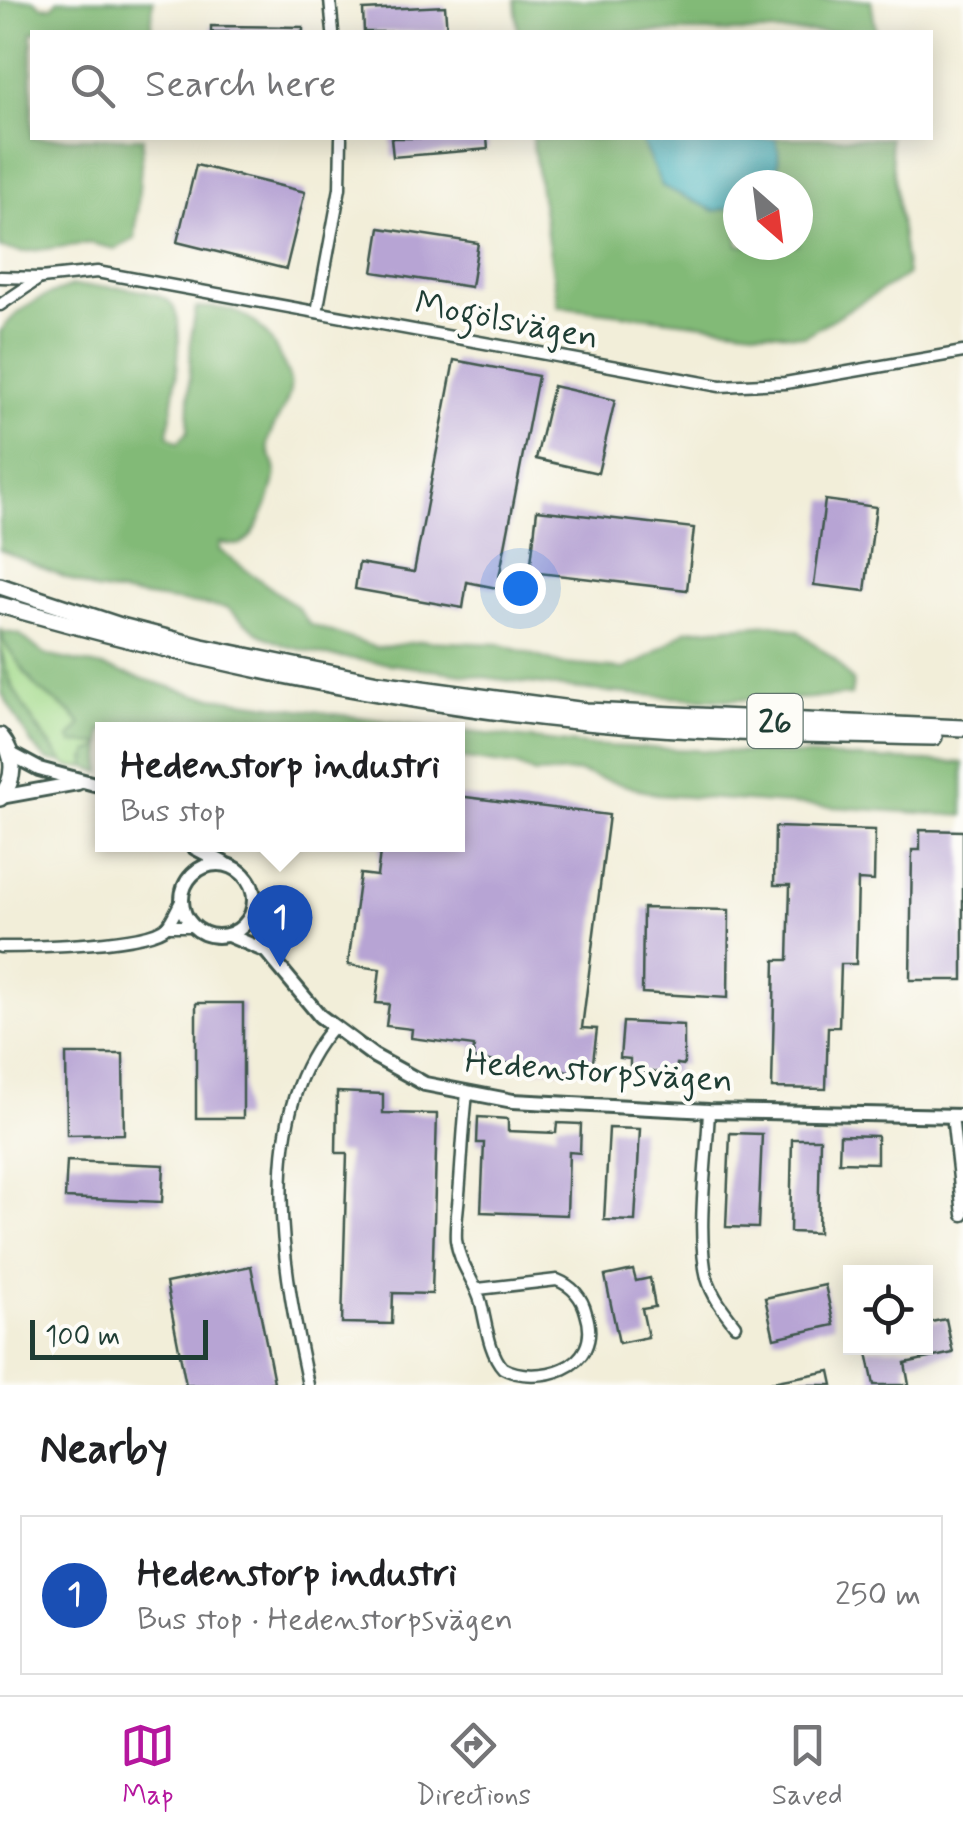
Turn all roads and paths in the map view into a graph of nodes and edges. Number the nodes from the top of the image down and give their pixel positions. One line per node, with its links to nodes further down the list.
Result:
1 (330, 0): 2 (street)
2 (333, 30)
3 (342, 140): 7 (street)
4 (0, 276): 5 (street, Mogölsvägen)
5 (41, 278): 6 (street, Mogölsvägen); 7 (street, Mogölsvägen)
6 (0, 305)
7 (317, 312): 8 (street, Mogölsvägen)
8 (963, 352)
9 (0, 586): 11 (highway, 26)
10 (0, 605): 13 (highway, 26)
11 (963, 728)
12 (0, 736): 14 (highway)
13 (963, 738)
14 (12, 754): 15 (street); 17 (highway)
15 (86, 782): 16 (street); 17 (street)
16 (95, 784)
17 (1, 798)
18 (193, 852): 21 (street)
19 (205, 852): 20 (street)
20 (228, 865): 21 (street); 23 (street)
21 (190, 878): 22 (street)
22 (182, 898): 24 (street); 25 (street)
23 (253, 909): 26 (street); 28 (street, Hedenstorpsvägen)
24 (166, 926): 25 (street); 27 (street)
25 (194, 926): 26 (street)
26 (228, 935): 28 (street)
27 (0, 947)
28 (266, 950): 29 (street, Hedenstorpsvägen)
29 (333, 1027): 30 (street, Hedenstorpsvägen); 36 (street)
30 (466, 1094): 31 (street, Hedenstorpsvägen); 34 (street)
31 (709, 1111): 32 (street, Hedenstorpsvägen); 35 (street)
32 (958, 1116): 33 (street)
33 (963, 1215)
34 (478, 1289): 34 (street)
35 (735, 1325)
36 (308, 1385)

